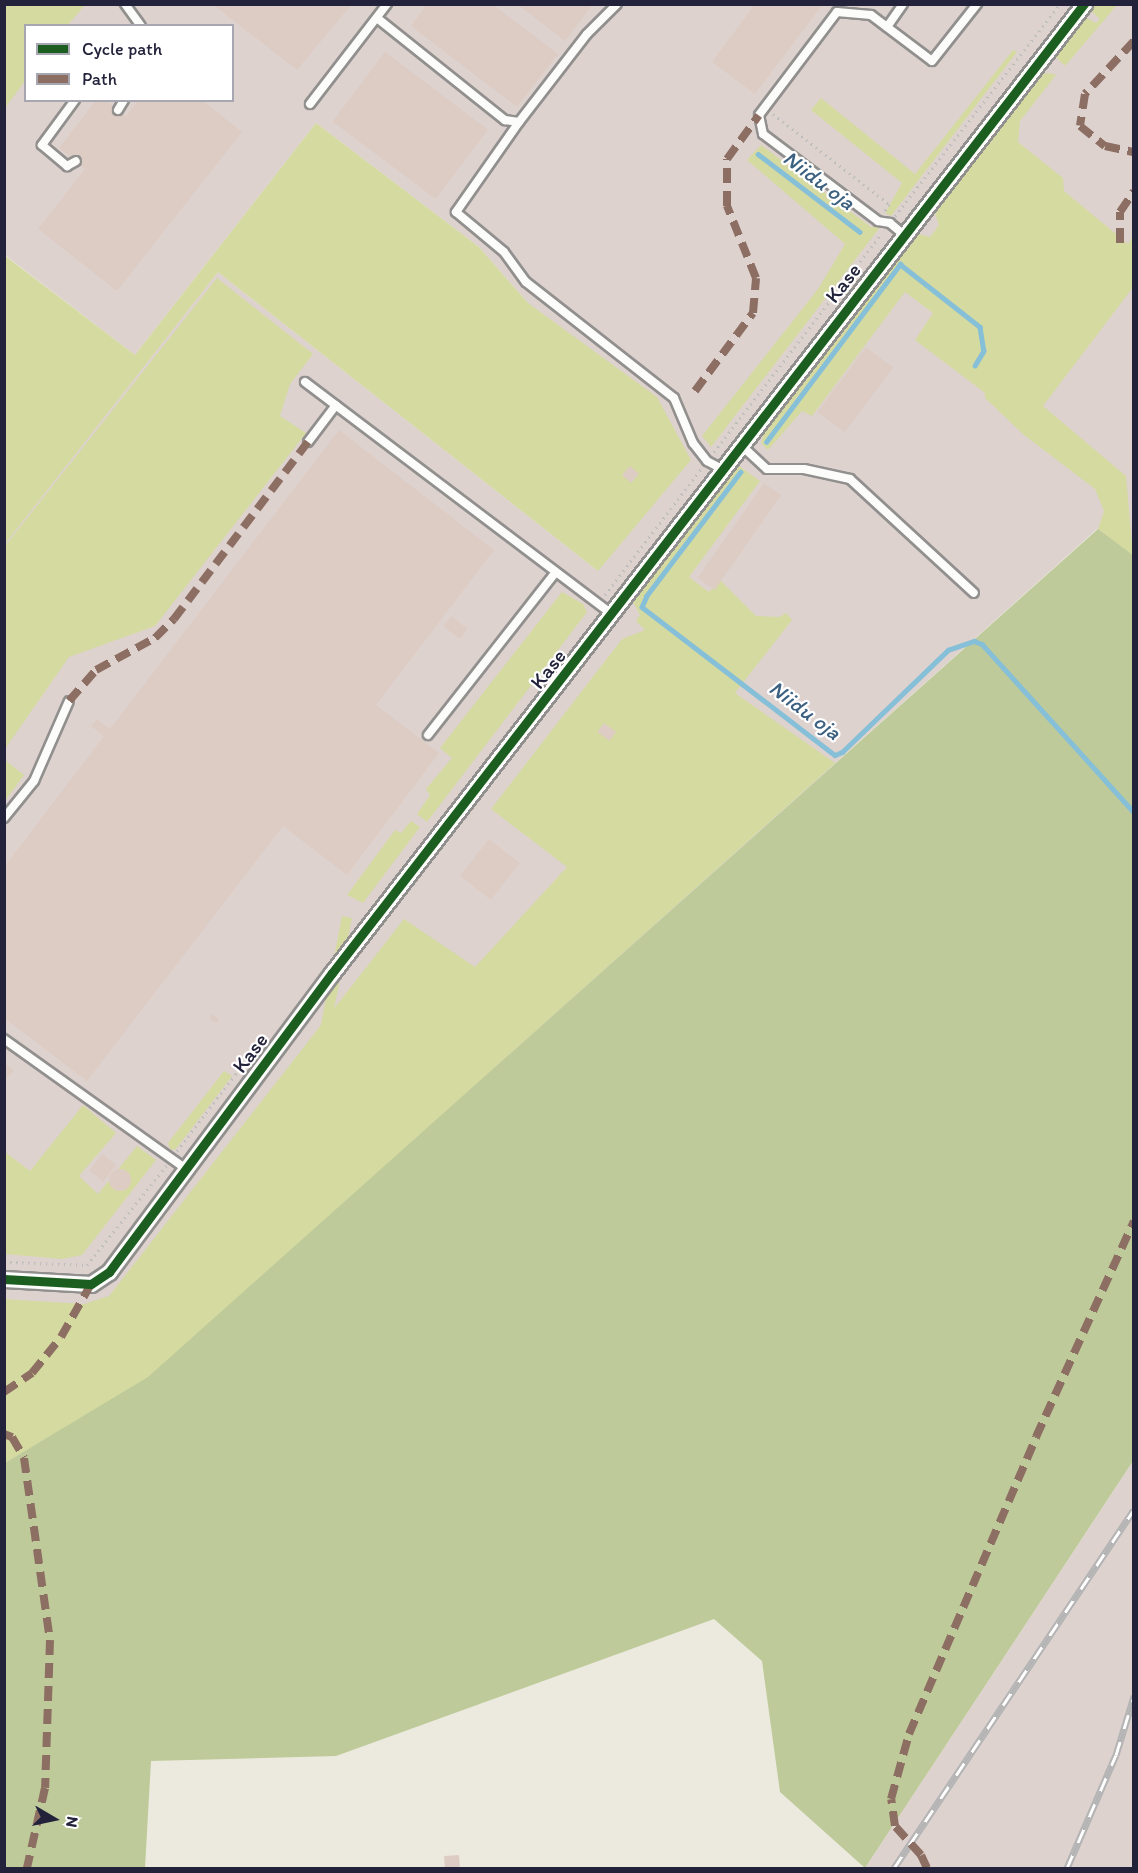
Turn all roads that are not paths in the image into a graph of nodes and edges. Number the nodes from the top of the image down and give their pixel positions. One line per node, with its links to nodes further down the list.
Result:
1 (125, 4): 8 (lane)
2 (387, 4): 7 (lane)
3 (617, 4): 14 (lane)
4 (903, 4): 9 (lane)
5 (977, 4): 9 (lane)
6 (1084, 4): 16 (street, Kase)
7 (377, 18): 12 (lane); 14 (lane)
8 (136, 24)
9 (887, 27): 16 (lane)
10 (74, 102): 15 (lane)
11 (123, 102): 13 (lane)
12 (310, 104)
13 (118, 110)
14 (519, 122): 21 (lane)
15 (76, 161)
16 (903, 234): 20 (street, Kase)
17 (305, 382): 18 (lane)
18 (336, 405): 19 (lane); 22 (lane)
19 (308, 442)
20 (741, 445): 21 (street, Kase); 23 (lane)
21 (723, 469): 24 (street, Kase)
22 (556, 572): 24 (lane); 26 (lane)
23 (974, 593)
24 (612, 614): 29 (street, Kase)
25 (69, 701): 27 (lane)
26 (428, 735)
27 (4, 818)
28 (4, 1039): 29 (lane)
29 (186, 1169): 30 (street, Kase)
30 (4, 1279)

